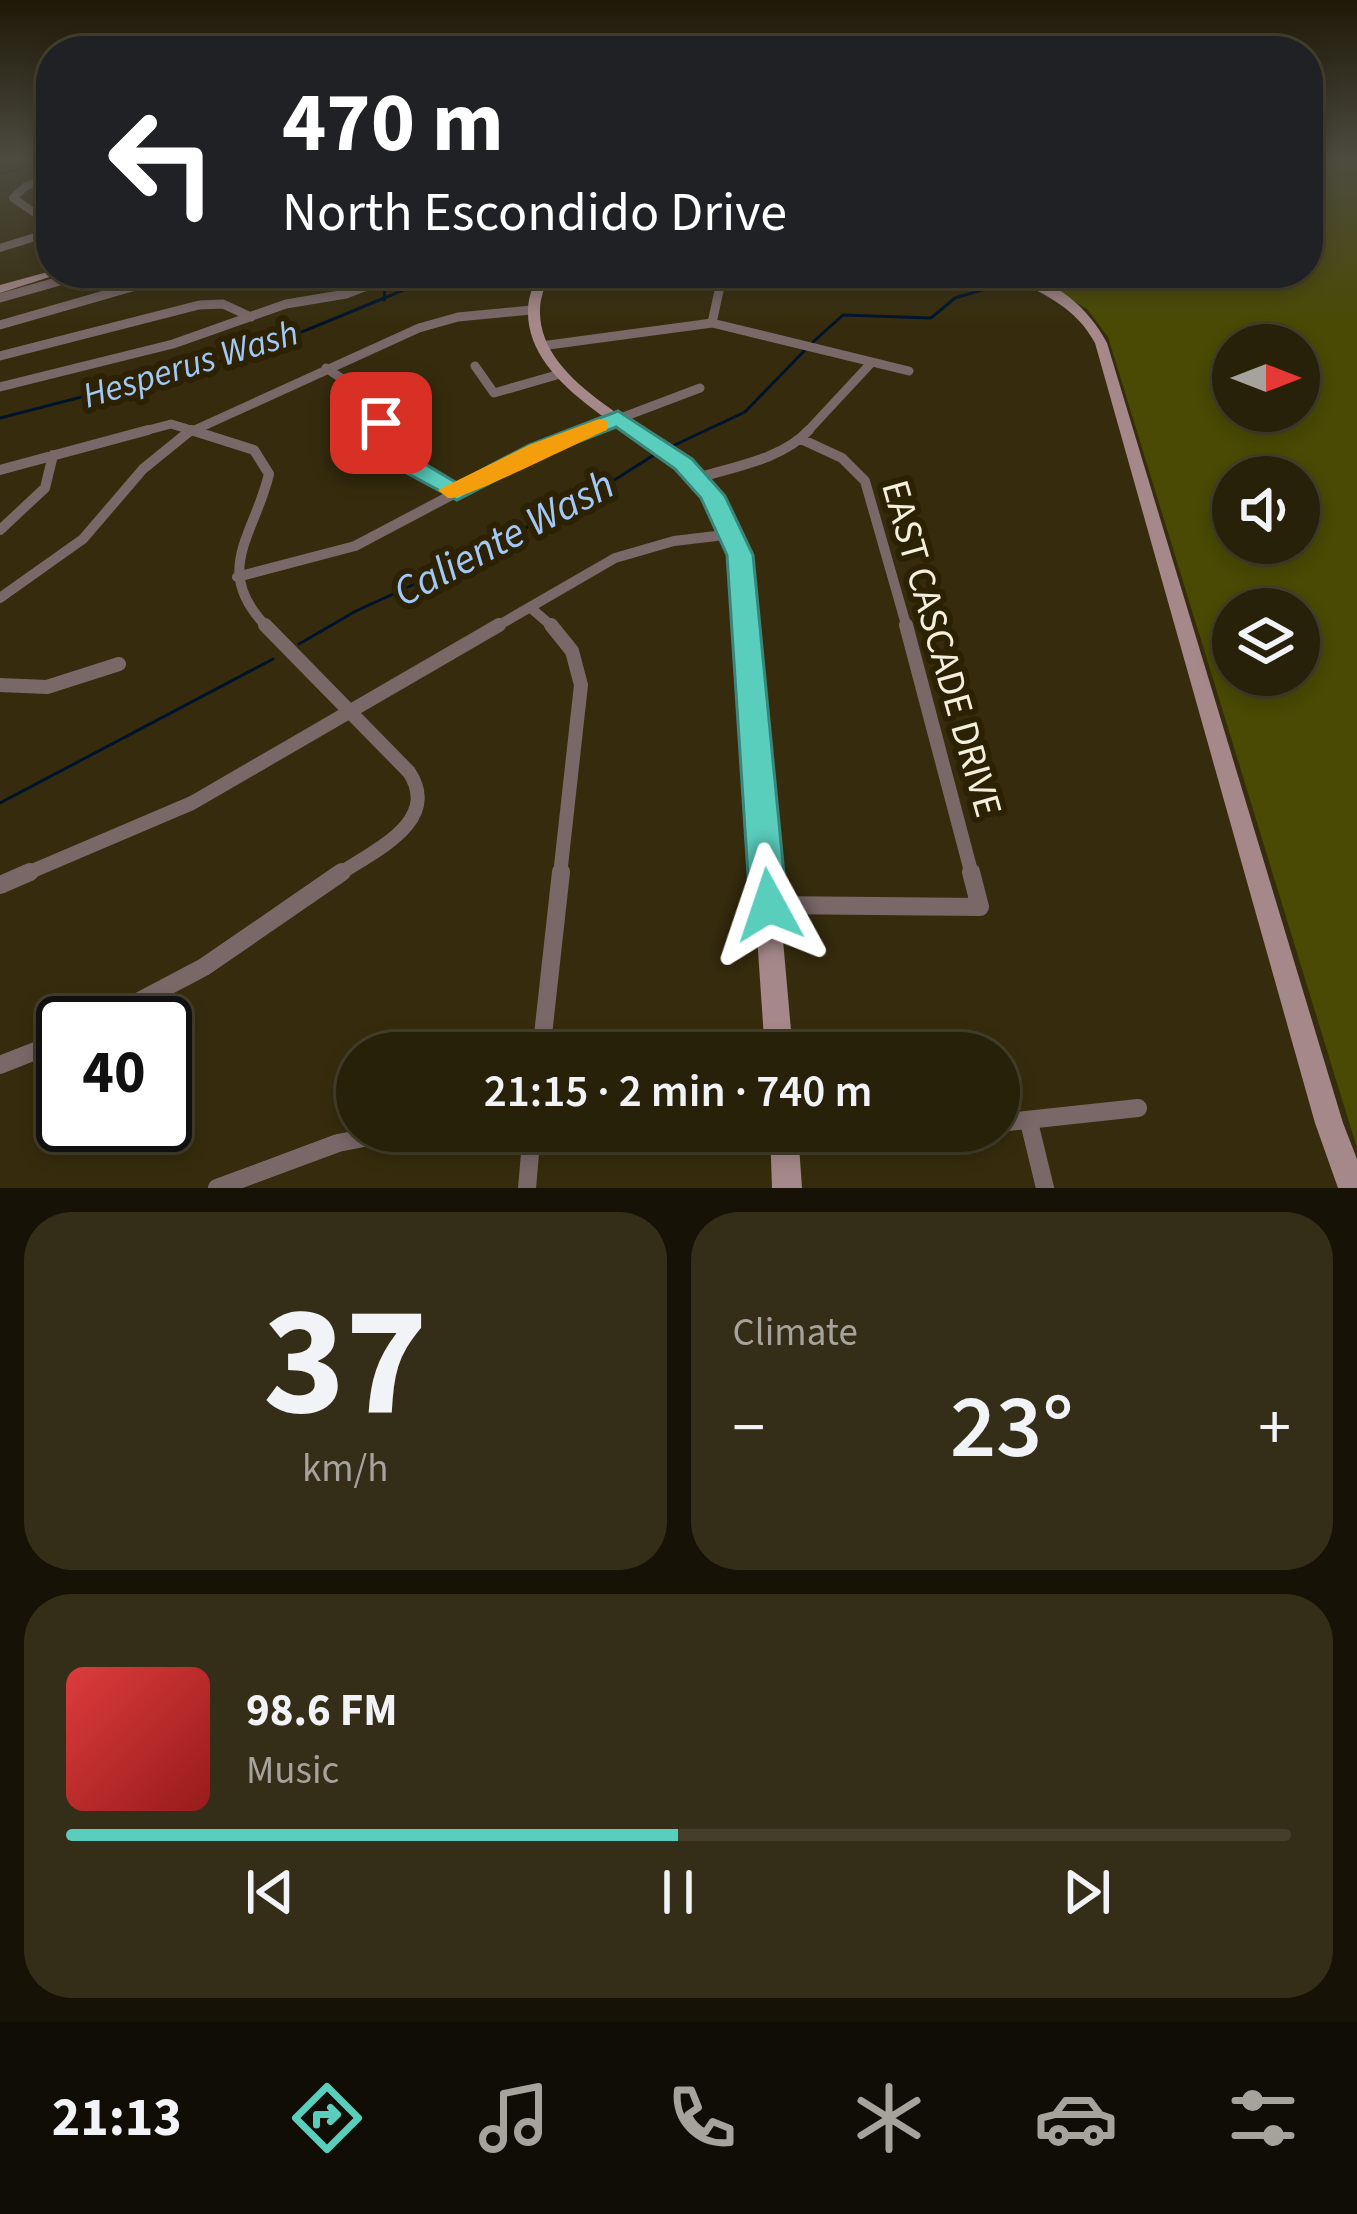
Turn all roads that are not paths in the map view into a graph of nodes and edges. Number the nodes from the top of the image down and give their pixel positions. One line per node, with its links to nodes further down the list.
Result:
1 (36, 234): 2 (street)
2 (0, 248)
3 (34, 284): 10 (street); 11 (street)
4 (39, 288): 12 (street)
5 (129, 288): 12 (street)
6 (361, 288): 14 (street)
7 (538, 288): 13 (street)
8 (720, 288): 15 (street)
9 (1041, 288): 58 (street)
10 (0, 289)
11 (0, 298)
12 (64, 307): 16 (street)
13 (531, 310): 17 (street); 21 (street)
14 (251, 316): 18 (street); 24 (street)
15 (712, 323): 17 (street); 19 (street)
16 (0, 326)
17 (541, 346): 23 (street)
18 (0, 356)
19 (872, 362): 22 (street); 28 (street)
20 (475, 366): 23 (street)
21 (326, 368): 27 (street); 32 (street)
22 (909, 371)
23 (560, 374): 26 (street)
24 (0, 387)
25 (700, 388): 26 (street)
26 (618, 418): 31 (street); 32 (street)
27 (193, 429): 29 (street); 35 (street); 36 (street)
28 (801, 439): 31 (street); 42 (street, EAST CASCADE DRIVE)
29 (53, 455): 30 (street); 33 (street)
30 (0, 470)
31 (697, 478): 34 (street)
32 (457, 493): 35 (street)
33 (0, 530)
34 (733, 534): 37 (street); 42 (street)
35 (237, 577): 40 (street)
36 (0, 598)
37 (532, 610): 40 (street); 44 (street)
38 (119, 664): 39 (street)
39 (0, 685)
40 (351, 713): 41 (street); 43 (street)
41 (0, 885)
42 (769, 905): 45 (street)
43 (147, 996)
44 (543, 1032)
45 (777, 1032)
46 (36, 1051): 47 (street)
47 (0, 1065)
48 (1138, 1108): 50 (street)
49 (1020, 1122): 50 (street)
50 (1029, 1122): 57 (street)
51 (336, 1144): 54 (street)
52 (530, 1152): 55 (street)
53 (785, 1152): 56 (street)
54 (218, 1188)
55 (526, 1188)
56 (787, 1188)
57 (1045, 1188)
58 (1353, 1188)

